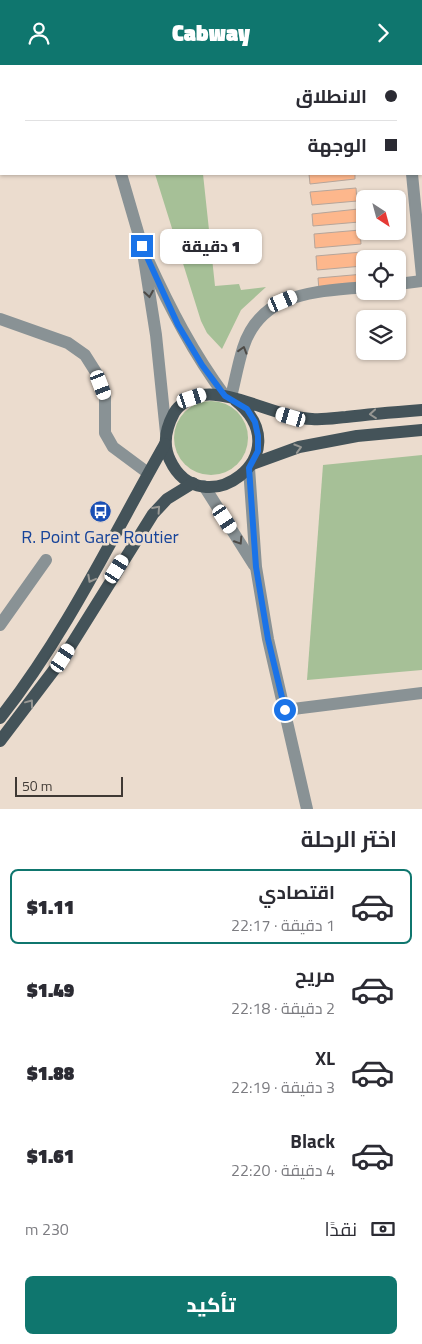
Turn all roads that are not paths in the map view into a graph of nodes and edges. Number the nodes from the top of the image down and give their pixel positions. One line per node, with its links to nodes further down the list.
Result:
1 (121, 175): 3 (street)
2 (412, 175): 4 (street)
3 (142, 246): 9 (street); 12 (street, one-way to 12)
4 (422, 276)
5 (422, 281): 6 (street)
6 (406, 283)
7 (356, 288): 9 (street, one-way to 7)
8 (0, 319): 14 (street)
9 (230, 398): 10 (main road, one-way to 9); 12 (main road); 13 (main road)
10 (422, 410)
11 (422, 430): 13 (main road, one-way to 11)
12 (166, 438): 14 (main road); 15 (main road)
13 (251, 466): 15 (main road); 17 (street)
14 (148, 473): 21 (main road, one-way to 21)
15 (199, 485): 17 (street, one-way to 17); 22 (main road, one-way to 15)
16 (46, 560): 18 (street)
17 (256, 567): 20 (street)
18 (0, 625)
19 (422, 693): 20 (street)
20 (285, 710): 24 (street)
21 (0, 717): 22 (street)
22 (11, 728): 23 (main road)
23 (0, 741)
24 (307, 809)

